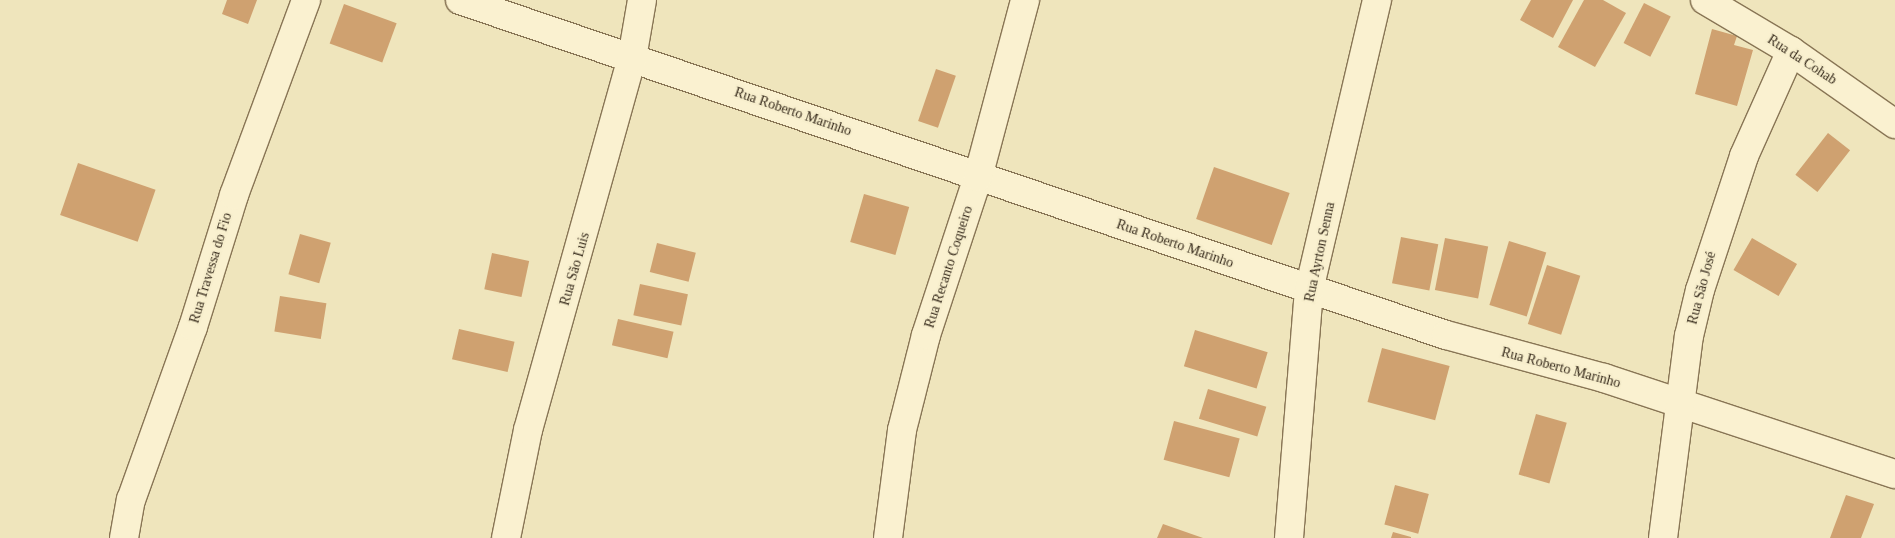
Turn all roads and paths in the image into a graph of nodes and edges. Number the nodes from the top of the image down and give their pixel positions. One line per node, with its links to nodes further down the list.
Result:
1 (306, 0): 14 (street, Rua Travessa do Fio)
2 (460, 0): 8 (street, Rua Roberto Marinho)
3 (642, 0): 8 (street, Rua São Luis)
4 (1025, 0): 10 (street, Rua Recanto Coqueiro)
5 (1377, 0): 11 (street, Rua Ayrton Senna)
6 (1705, 0): 7 (street, Rua da Cohab)
7 (1791, 51): 9 (street, Rua da Cohab); 12 (street, Rua São José)
8 (632, 58): 10 (street, Rua Roberto Marinho); 15 (street, Rua São Luis)
9 (1895, 124)
10 (978, 177): 11 (street, Rua Roberto Marinho); 16 (street, Rua Recanto Coqueiro)
11 (1309, 290): 12 (street, Rua Roberto Marinho); 17 (street, Rua Ayrton Senna)
12 (1682, 406): 13 (street, Rua Roberto Marinho); 18 (street, Rua São José)
13 (1895, 474)
14 (124, 538)
15 (506, 538)
16 (888, 538)
17 (1289, 538)
18 (1663, 538)

